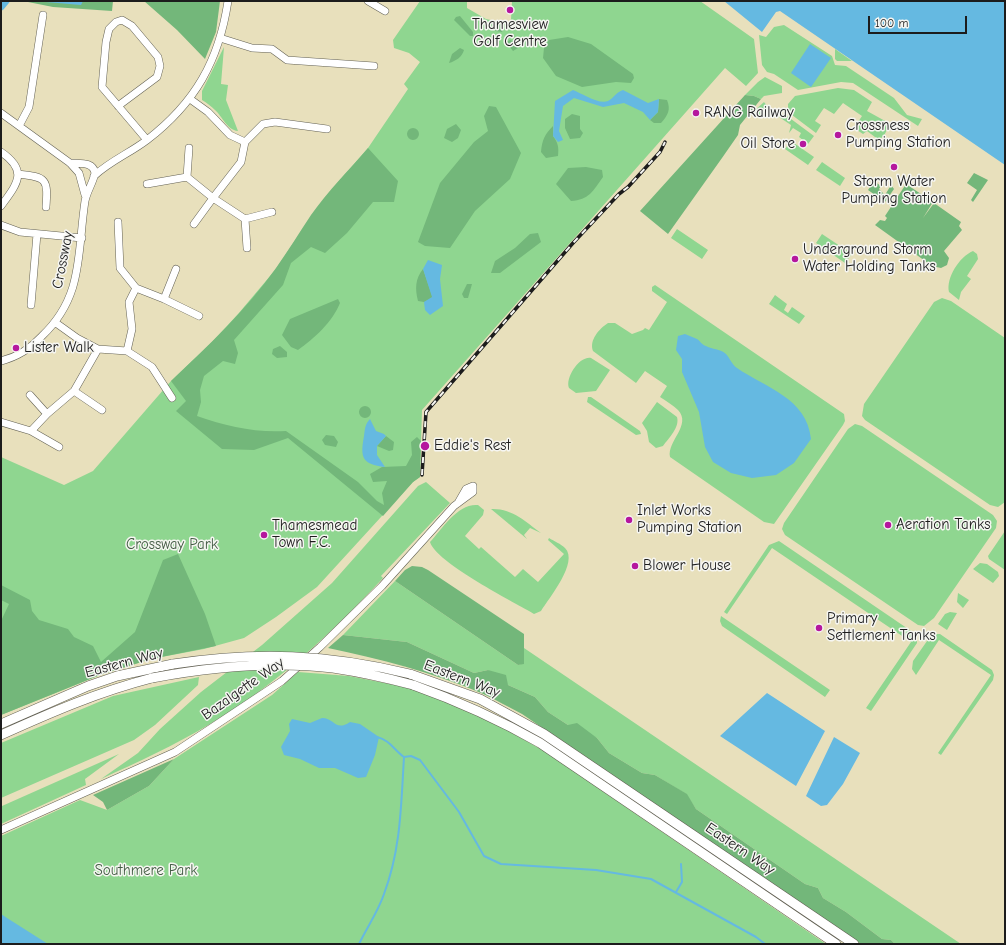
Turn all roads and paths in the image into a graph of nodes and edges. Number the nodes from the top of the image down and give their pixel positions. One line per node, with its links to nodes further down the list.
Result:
1 (228, 1): 5 (street)
2 (368, 1): 3 (street)
3 (385, 11)
4 (43, 15): 10 (street)
5 (220, 38): 6 (street); 7 (street)
6 (374, 66)
7 (190, 99): 12 (street); 13 (street)
8 (118, 106): 8 (street); 12 (street)
9 (1, 113): 10 (street)
10 (20, 126): 16 (street)
11 (327, 129): 13 (street)
12 (148, 140): 18 (street)
13 (245, 142): 24 (street)
14 (189, 148): 21 (street)
15 (1, 152): 19 (street)
16 (70, 163): 17 (street); 20 (street)
17 (88, 165): 18 (street); 20 (street); 22 (street)
18 (106, 165): 22 (street)
19 (18, 174): 26 (street); 27 (street)
20 (79, 175): 22 (street); 25 (street, Crossway)
21 (187, 177): 23 (street); 24 (street)
22 (93, 178): 25 (street, Crossway)
23 (147, 184)
24 (213, 198): 29 (street); 31 (street)
25 (85, 202): 34 (street, Crossway)
26 (1, 206)
27 (46, 207)
28 (272, 212): 29 (street)
29 (245, 219): 35 (street)
30 (118, 222): 37 (street)
31 (194, 224)
32 (1, 225): 33 (street)
33 (37, 234): 34 (street); 39 (street)
34 (82, 238): 41 (street, Crossway)
35 (247, 248)
36 (176, 269): 38 (street)
37 (136, 288): 38 (street); 43 (street)
38 (164, 299): 40 (street)
39 (31, 305)
40 (199, 316)
41 (56, 323): 42 (street); 44 (street, Crossway)
42 (98, 349): 43 (street); 45 (street)
43 (127, 351): 47 (street)
44 (1, 361)
45 (74, 391): 48 (street); 49 (street)
46 (30, 395): 49 (street)
47 (172, 398)
48 (102, 410)
49 (47, 414): 51 (street)
50 (1, 422): 51 (street)
51 (31, 431): 52 (street)
52 (59, 447)
53 (456, 505): 56 (street, Bazalgette Way)
54 (1, 724): 58 (main road, Eastern Way, bridge)
55 (1, 735): 57 (main road, Eastern Way, bridge)
56 (1, 830)
57 (836, 944)
58 (854, 944)

